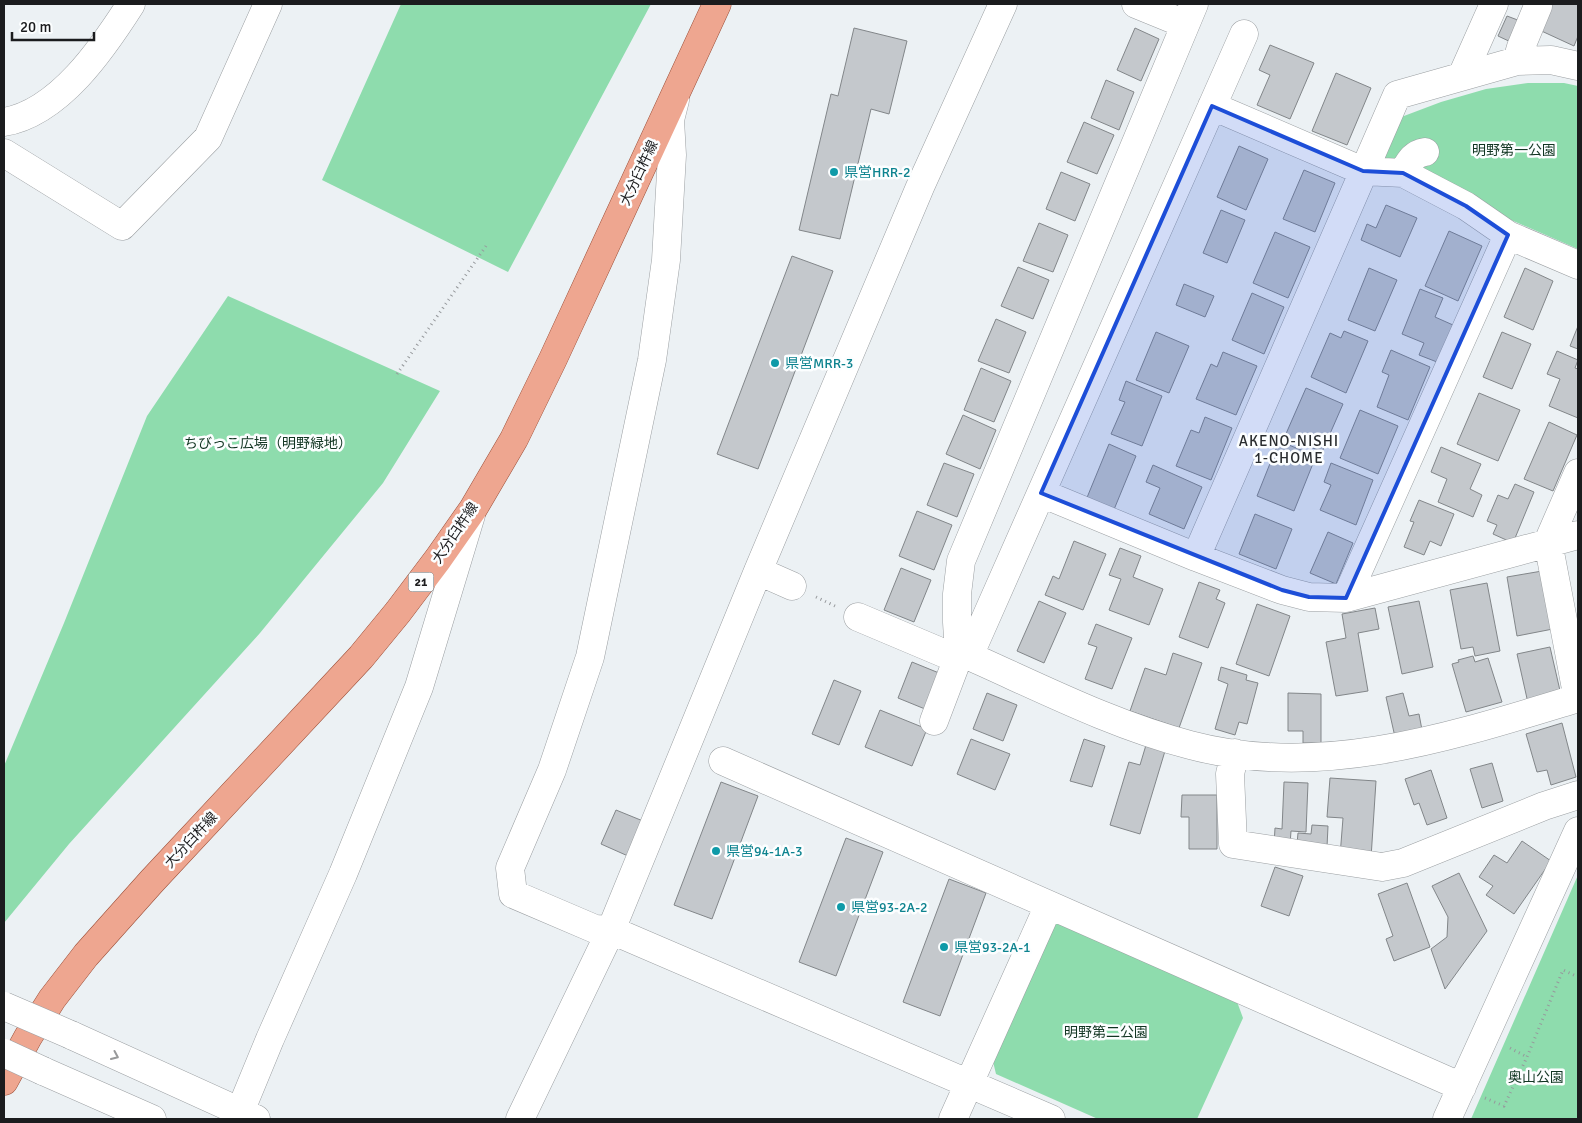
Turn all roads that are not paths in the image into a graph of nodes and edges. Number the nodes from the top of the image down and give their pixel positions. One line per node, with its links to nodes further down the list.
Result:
1 (131, 4): 15 (street)
2 (268, 4): 17 (street)
3 (717, 4): 13 (main road, 大分臼杵線 / 21)
4 (1003, 4): 28 (street)
5 (1136, 4): 8 (street)
6 (1494, 4): 12 (street)
7 (1538, 6): 10 (street)
8 (1190, 14): 32 (street)
9 (1244, 34): 14 (street)
10 (1517, 61): 11 (street); 12 (street)
11 (1578, 66)
12 (1462, 76): 18 (street)
13 (677, 90): 24 (main road, 大分臼杵線 / 21); 40 (street)
14 (1212, 106): 18 (street); 23 (street)
15 (4, 122)
16 (1425, 152): 19 (street)
17 (4, 153)
18 (1363, 171): 19 (street); 27 (street)
19 (1403, 173): 20 (street)
20 (1508, 235): 21 (street); 30 (street)
21 (1578, 265)
22 (1578, 473): 26 (street)
23 (1041, 493): 27 (street); 32 (street)
24 (472, 509): 43 (main road, 大分臼杵線 / 21); 46 (street)
25 (1578, 535): 26 (street)
26 (1548, 542): 30 (street); 33 (street)
27 (1196, 557): 30 (street)
28 (758, 571): 29 (street); 40 (street)
29 (792, 586)
30 (1346, 598)
31 (858, 616): 32 (street)
32 (964, 655): 34 (street); 35 (street)
33 (1578, 699): 35 (street)
34 (934, 721)
35 (1235, 753): 37 (street)
36 (723, 761): 39 (street)
37 (1578, 795)
38 (1578, 831): 45 (street)
39 (1049, 904): 44 (street); 45 (street)
40 (611, 930): 44 (street); 48 (street)
41 (4, 1006): 46 (street, one-way to 46, bridge)
42 (4, 1053): 47 (street, bridge)
43 (4, 1081)
44 (968, 1083): 49 (street); 50 (street)
45 (1462, 1088): 51 (street)
46 (245, 1117)
47 (152, 1119)
48 (520, 1119)
49 (953, 1119)
50 (1050, 1119)
51 (1447, 1119)

